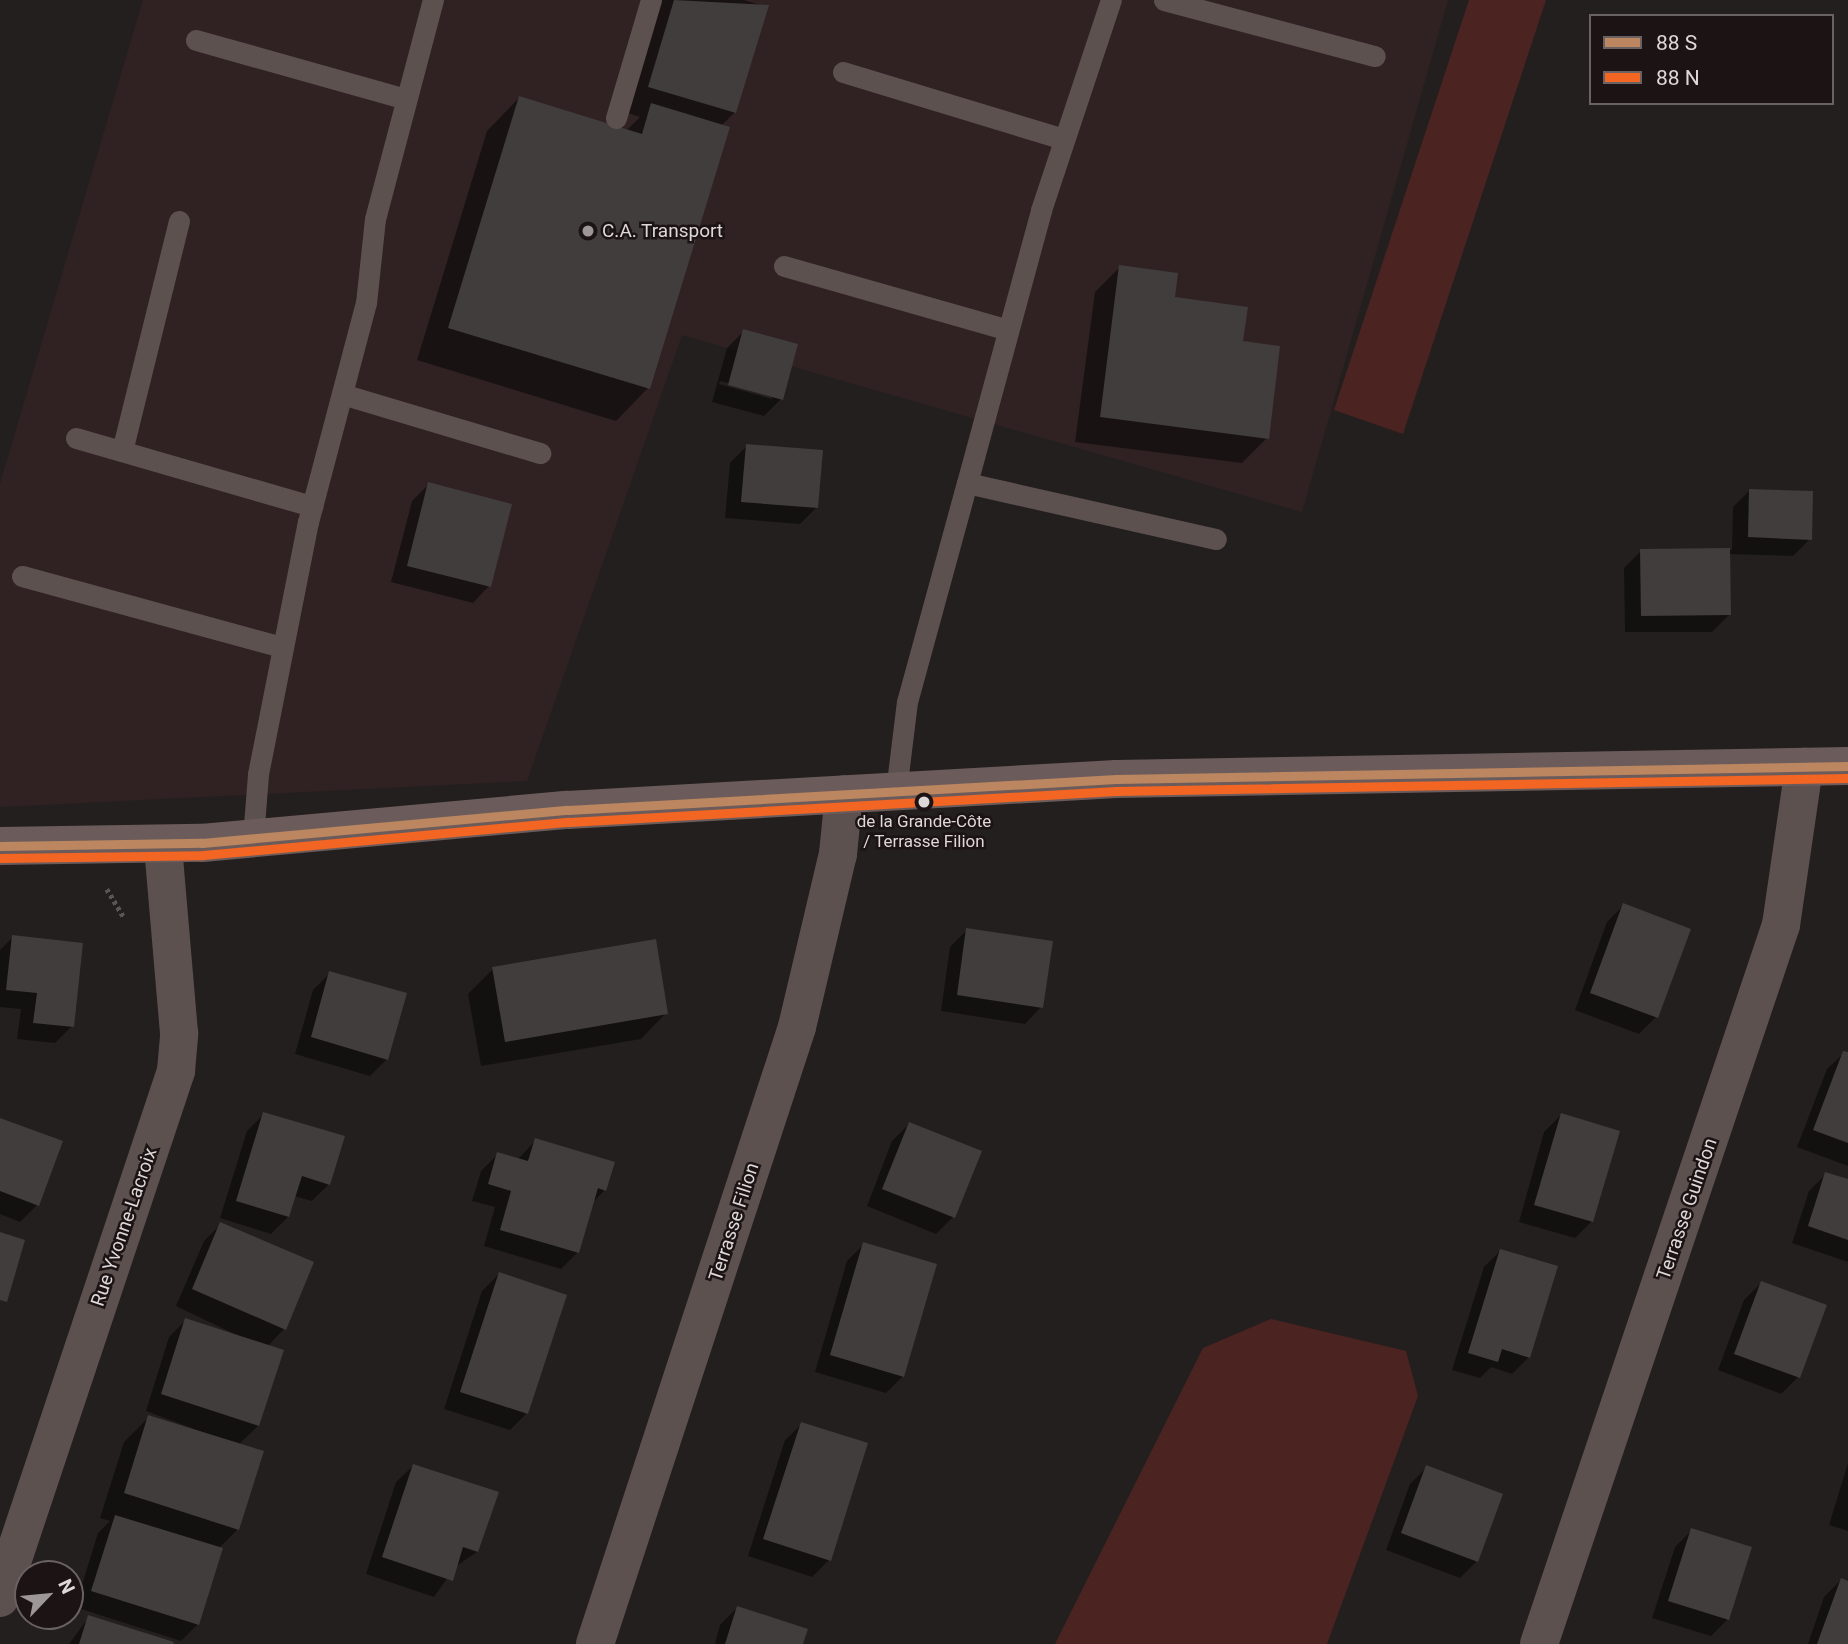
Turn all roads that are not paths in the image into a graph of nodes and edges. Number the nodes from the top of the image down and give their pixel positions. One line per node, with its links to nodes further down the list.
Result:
1 (433, 0): 8 (lane)
2 (651, 0): 9 (lane)
3 (1111, 0): 10 (lane)
4 (1164, 0): 6 (lane)
5 (196, 40): 8 (lane)
6 (1375, 57)
7 (843, 72): 10 (lane)
8 (406, 99): 14 (lane)
9 (616, 118)
10 (1064, 139): 13 (lane)
11 (179, 221): 16 (lane)
12 (784, 266): 13 (lane)
13 (1008, 330): 18 (lane)
14 (342, 394): 17 (lane); 19 (lane)
15 (76, 439): 16 (lane)
16 (122, 451): 19 (lane)
17 (540, 453)
18 (967, 484): 20 (lane); 25 (lane)
19 (312, 506): 22 (lane)
20 (1216, 539)
21 (22, 576): 22 (lane)
22 (282, 647): 27 (lane)
23 (1848, 766): 24 (main road)
24 (1804, 767): 25 (main road); 32 (street, Terrasse Guindon)
25 (896, 791): 26 (main road)
26 (844, 794): 27 (main road); 31 (street, Terrasse Filion)
27 (253, 838): 28 (main road)
28 (163, 845): 29 (main road); 30 (street, Rue Yvonne-Lacroix)
29 (0, 846)
30 (0, 1598)
31 (595, 1644)
32 (1539, 1644)

